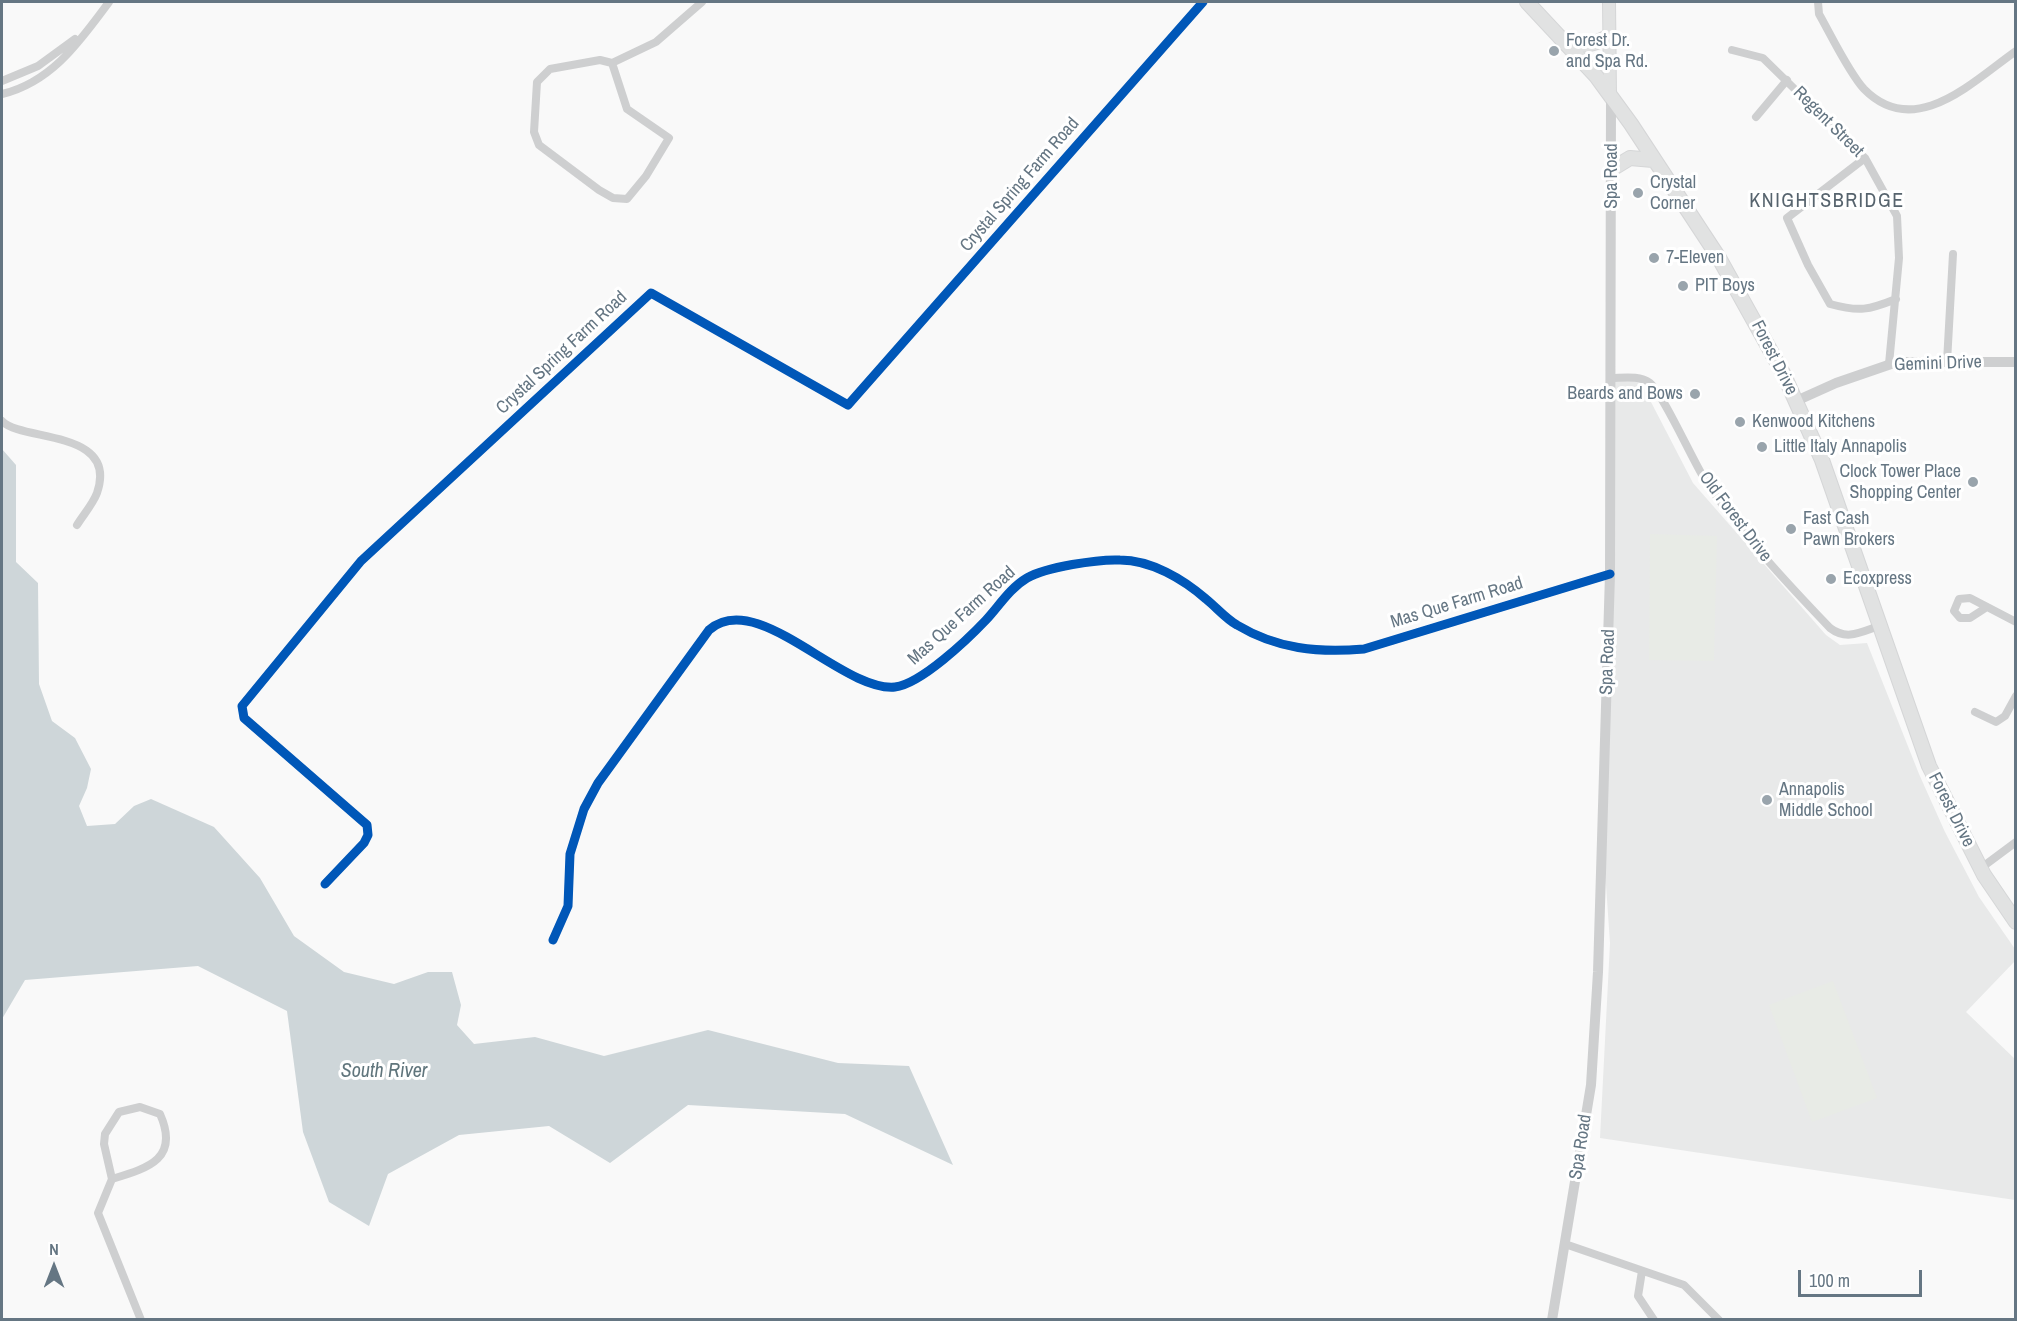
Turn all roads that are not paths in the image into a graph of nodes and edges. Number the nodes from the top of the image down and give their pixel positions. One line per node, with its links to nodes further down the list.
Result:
1 (109, 2): 7 (street)
2 (702, 2): 12 (street)
3 (1203, 2): 38 (street, Crystal Spring Farm Road)
4 (1527, 2): 9 (main road, Forest Drive)
5 (1609, 2): 8 (main road, Spa Road)
6 (1818, 2): 11 (street)
7 (87, 30): 14 (street); 15 (street)
8 (1610, 35): 9 (main road); 16 (main road, Spa Road)
9 (1563, 44): 16 (main road, Forest Drive)
10 (1732, 50): 13 (street, Regent Street)
11 (2016, 51)
12 (612, 63): 12 (street)
13 (1787, 80): 17 (street); 18 (street, Regent Street)
14 (2, 81)
15 (2, 94)
16 (1611, 96): 19 (main road, Forest Drive); 20 (street, Spa Road)
17 (1756, 117)
18 (1865, 158): 22 (street, Regent Street); 22 (street)
19 (1653, 160): 20 (main road); 27 (main road, Forest Drive)
20 (1612, 168): 26 (street, Spa Road)
21 (1953, 254): 23 (street)
22 (1896, 299): 25 (street, Regent Street)
23 (1947, 362): 24 (street, Gemini Drive); 25 (street, Gemini Drive)
24 (2016, 362)
25 (1889, 364): 27 (street, Gemini Drive)
26 (1610, 378): 30 (street, Spa Road); 33 (street, Old Forest Drive)
27 (1796, 401): 33 (main road, Forest Drive)
28 (2, 421): 29 (street)
29 (77, 525)
30 (1610, 574): 40 (street, Mas Que Farm Road); 42 (street, Spa Road)
31 (1988, 607): 32 (street)
32 (2016, 622)
33 (1880, 626): 37 (main road, Forest Drive)
34 (2016, 696): 35 (street)
35 (1975, 712)
36 (2016, 842): 37 (street)
37 (1981, 868): 39 (main road, Forest Drive)
38 (326, 884)
39 (2016, 922)
40 (553, 940)
41 (112, 1179): 41 (street); 44 (street)
42 (1565, 1244): 43 (street); 45 (street, Spa Road)
43 (1642, 1271): 46 (street); 47 (street)
44 (141, 1320)
45 (1552, 1320)
46 (1654, 1320)
47 (1719, 1320)

